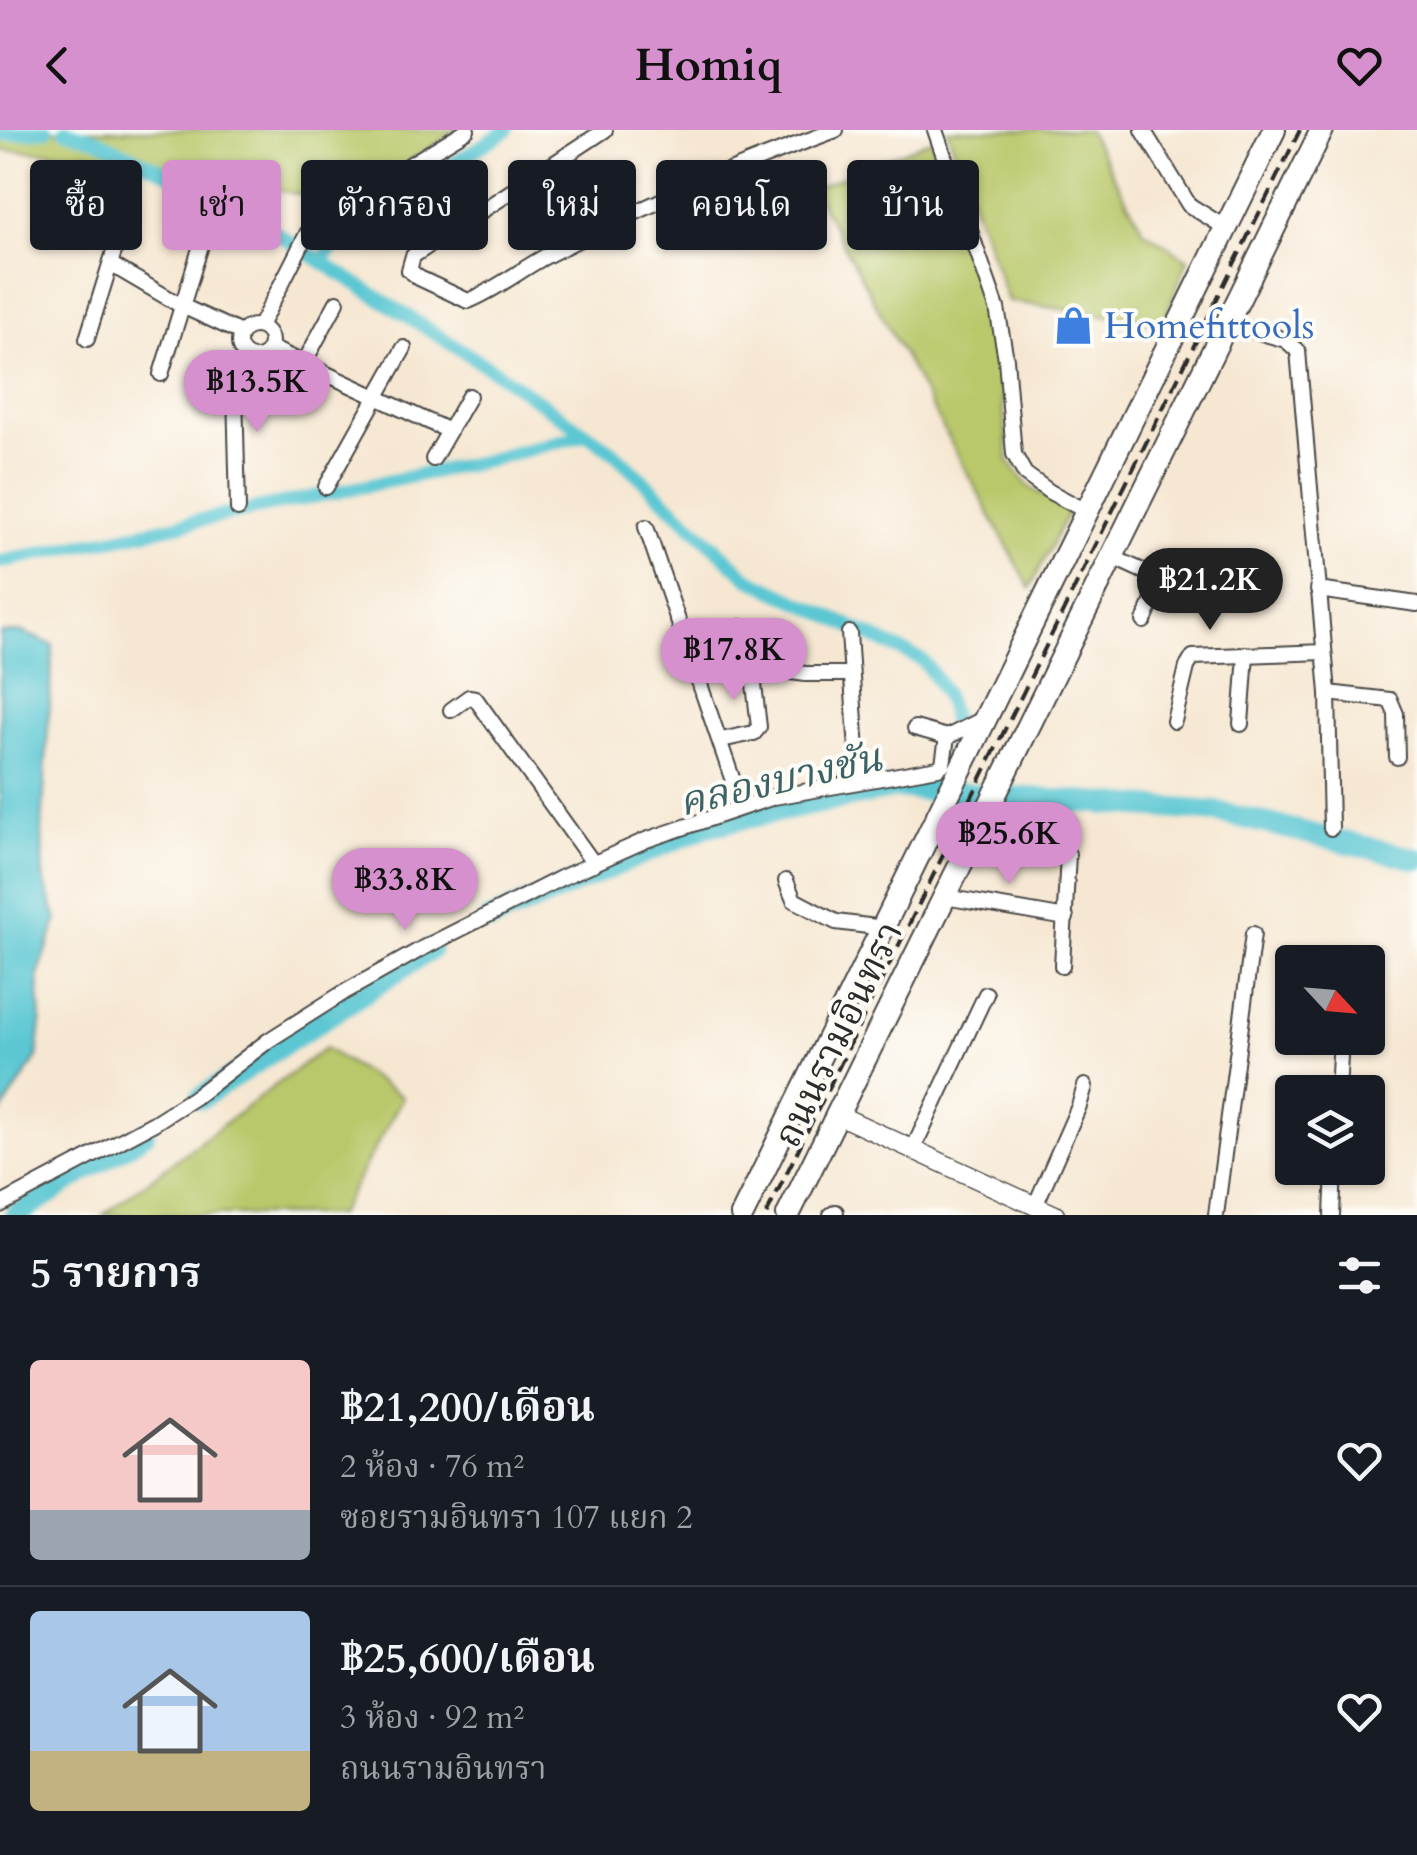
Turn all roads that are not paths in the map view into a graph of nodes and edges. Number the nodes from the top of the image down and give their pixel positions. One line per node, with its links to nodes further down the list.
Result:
1 (467, 130): 15 (street)
2 (605, 130): 3 (street)
3 (836, 130)
4 (935, 130): 31 (street)
5 (1144, 130): 8 (street)
6 (1274, 130): 8 (highway, ถนนรามอินทรา)
7 (1322, 130): 14 (highway, ถนนรามอินทรา)
8 (1226, 228): 27 (highway, ถนนรามอินทรา)
9 (116, 250): 11 (street)
10 (200, 250): 13 (street)
11 (112, 265): 13 (street); 17 (street)
12 (338, 302): 21 (street)
13 (182, 306): 16 (street); 22 (street)
14 (1227, 324): 28 (highway, ถนนรามอินทรา); 35 (street)
15 (260, 326): 16 (street); 18 (street)
16 (241, 333): 20 (street)
17 (88, 338)
18 (271, 348): 20 (street); 21 (street)
19 (404, 348): 23 (street)
20 (248, 357): 30 (street)
21 (304, 363): 23 (street)
22 (161, 374)
23 (377, 396): 25 (street); 29 (street)
24 (468, 396): 25 (street)
25 (450, 430): 26 (street)
26 (434, 459)
27 (1113, 462): 28 (highway); 31 (highway, ถนนรามอินทรา)
28 (1150, 481): 33 (highway, ถนนรามอินทรา)
29 (326, 487)
30 (238, 509)
31 (1088, 512): 50 (highway, ถนนรามอินทรา)
32 (646, 528): 51 (street)
33 (1112, 556): 34 (street); 59 (highway, ถนนรามอินทรา)
34 (1162, 580): 36 (street); 38 (street)
35 (1318, 590): 37 (street); 41 (street)
36 (1193, 594)
37 (1417, 604)
38 (1144, 621)
39 (741, 627): 43 (street)
40 (849, 632): 44 (street)
41 (1324, 652): 42 (street); 45 (street)
42 (1246, 654): 47 (street); 48 (street)
43 (752, 668): 44 (street); 51 (street)
44 (851, 674): 53 (street)
45 (1328, 693): 52 (street); 55 (street)
46 (451, 710): 57 (street)
47 (1174, 721)
48 (1242, 724)
49 (916, 728): 50 (street)
50 (958, 738): 53 (street); 61 (highway, ถนนรามอินทรา)
51 (720, 740): 54 (street)
52 (1397, 757)
53 (859, 781): 54 (street)
54 (742, 807): 57 (street)
55 (1331, 828)
56 (1068, 854): 60 (street)
57 (594, 864): 69 (street)
58 (786, 881): 61 (street)
59 (944, 897): 60 (street); 66 (highway, ถนนรามอินทรา)
60 (1066, 918): 63 (street)
61 (884, 928): 71 (highway, ถนนรามอินทรา)
62 (1253, 934): 74 (street)
63 (1062, 966)
64 (986, 994): 67 (street)
65 (1085, 1086): 70 (street)
66 (836, 1114): 67 (street); 72 (highway, ถนนรามอินทรา)
67 (913, 1149): 70 (street)
68 (1333, 1185): 75 (street)
69 (0, 1204)
70 (1035, 1206): 73 (street)
71 (742, 1215)
72 (788, 1215)
73 (1055, 1215)
74 (1216, 1215)
75 (1332, 1215)

